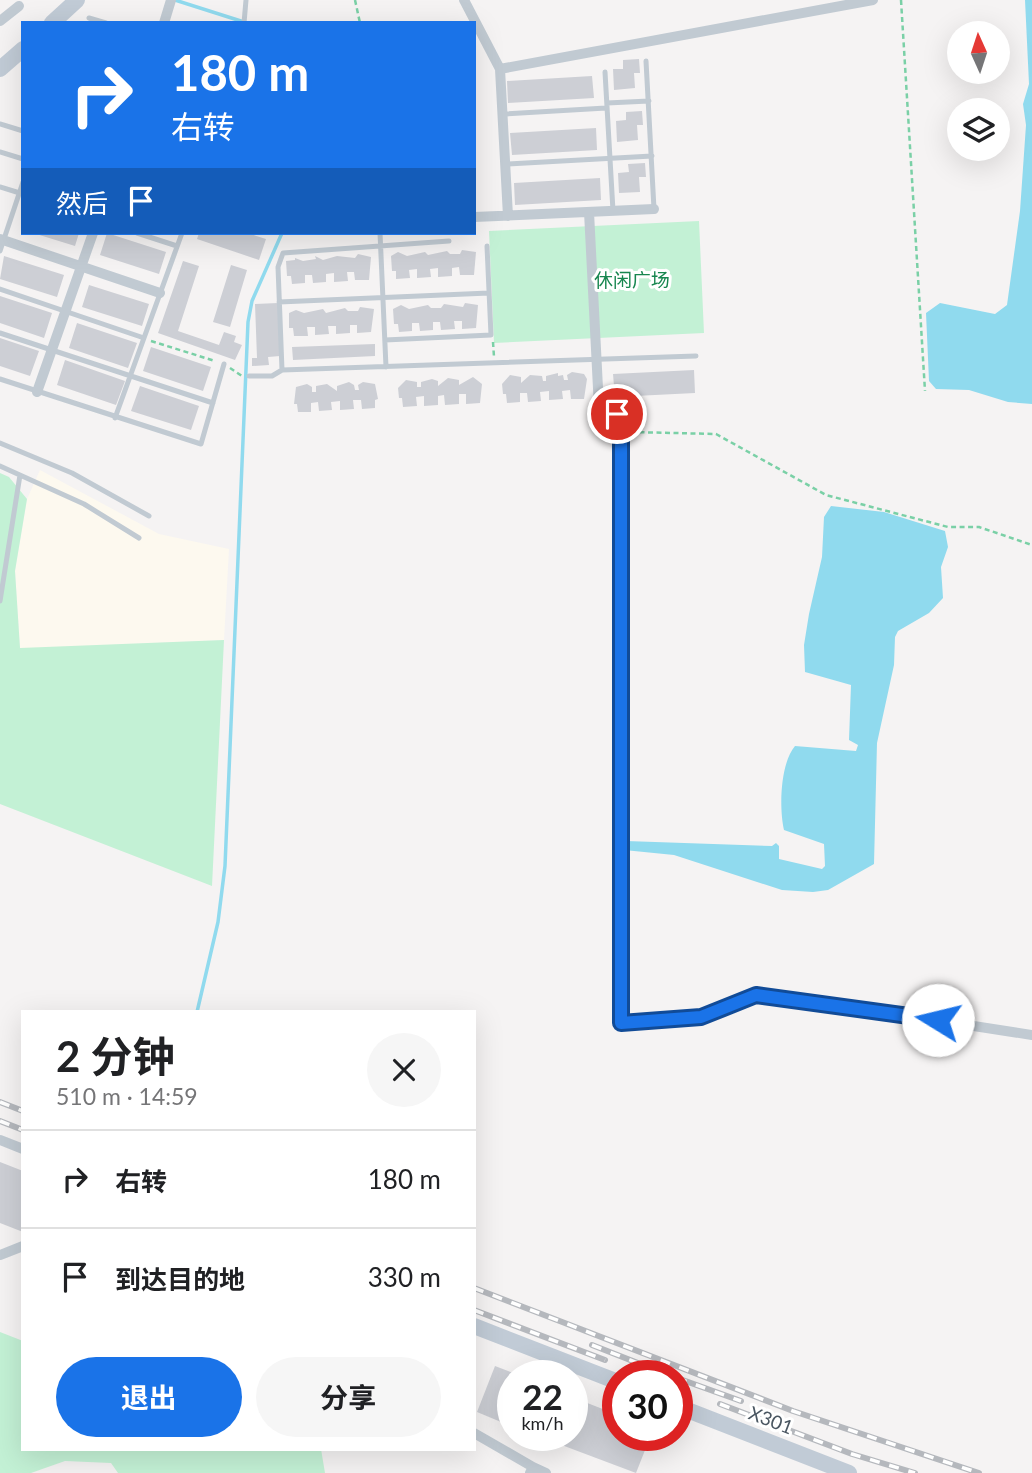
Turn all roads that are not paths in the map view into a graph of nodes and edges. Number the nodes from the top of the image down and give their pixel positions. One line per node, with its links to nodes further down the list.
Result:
1 (77, 0): 9 (main road)
2 (246, 0): 12 (lane)
3 (464, 0): 13 (street)
4 (873, 0): 18 (street)
5 (170, 3): 11 (street)
6 (19, 6): 8 (street)
7 (89, 18): 10 (lane)
8 (0, 21)
9 (54, 21)
10 (99, 21)
11 (165, 21)
12 (244, 21)
13 (475, 21)
14 (476, 23): 18 (street)
15 (21, 51): 17 (main road)
16 (646, 61): 20 (lane)
17 (0, 69)
18 (500, 69): 22 (street)
19 (605, 72): 21 (lane)
20 (649, 101): 21 (lane); 26 (lane)
21 (606, 105): 22 (lane); 28 (lane)
22 (504, 114): 29 (street)
23 (0, 124): 24 (lane)
24 (21, 130)
25 (0, 152): 27 (lane)
26 (652, 156): 28 (lane); 32 (lane)
27 (21, 158)
28 (610, 158): 29 (lane); 33 (lane)
29 (507, 164): 35 (street)
30 (0, 187): 31 (lane)
31 (21, 193): 42 (lane)
32 (654, 208): 33 (street)
33 (613, 211): 34 (street)
34 (589, 212): 35 (street); 58 (street)
35 (508, 216): 36 (street)
36 (476, 217)
37 (92, 235): 46 (street)
38 (143, 235): 44 (lane)
39 (181, 235): 44 (lane)
40 (380, 235): 43 (lane)
41 (449, 241): 43 (lane)
42 (1, 243): 46 (street)
43 (381, 245): 50 (lane); 51 (lane)
44 (177, 246): 48 (lane)
45 (486, 246): 49 (lane)
46 (81, 267): 48 (street); 52 (street)
47 (0, 289): 52 (lane)
48 (160, 293): 54 (lane)
49 (489, 293): 50 (lane); 55 (lane)
50 (383, 298): 51 (lane); 55 (lane)
51 (279, 302): 61 (lane)
52 (65, 312): 54 (lane); 56 (street)
53 (0, 334): 56 (lane)
54 (144, 338): 63 (lane)
55 (385, 340): 60 (lane)
56 (51, 351): 63 (lane); 65 (street)
57 (696, 355): 58 (lane)
58 (597, 359): 60 (lane); 74 (street)
59 (225, 364): 66 (lane)
60 (386, 367): 61 (lane)
61 (282, 370): 62 (lane)
62 (249, 376)
63 (130, 377): 66 (lane); 67 (lane)
64 (0, 379): 65 (lane)
65 (37, 392): 67 (lane)
66 (213, 403): 67 (lane)
67 (115, 418)
68 (0, 443): 71 (lane)
69 (0, 466): 70 (lane)
70 (20, 475): 72 (lane); 73 (lane)
71 (149, 516)
72 (139, 538)
73 (0, 601)
74 (1032, 1035)
75 (0, 1140): 76 (street)
76 (21, 1148)
77 (21, 1247): 78 (street)
78 (0, 1255)
79 (476, 1327): 80 (main road)
80 (602, 1376)
81 (693, 1412): 85 (main road, X301 / X301)
82 (476, 1434): 83 (street)
83 (531, 1470): 84 (street)
84 (546, 1473)
85 (849, 1473)

